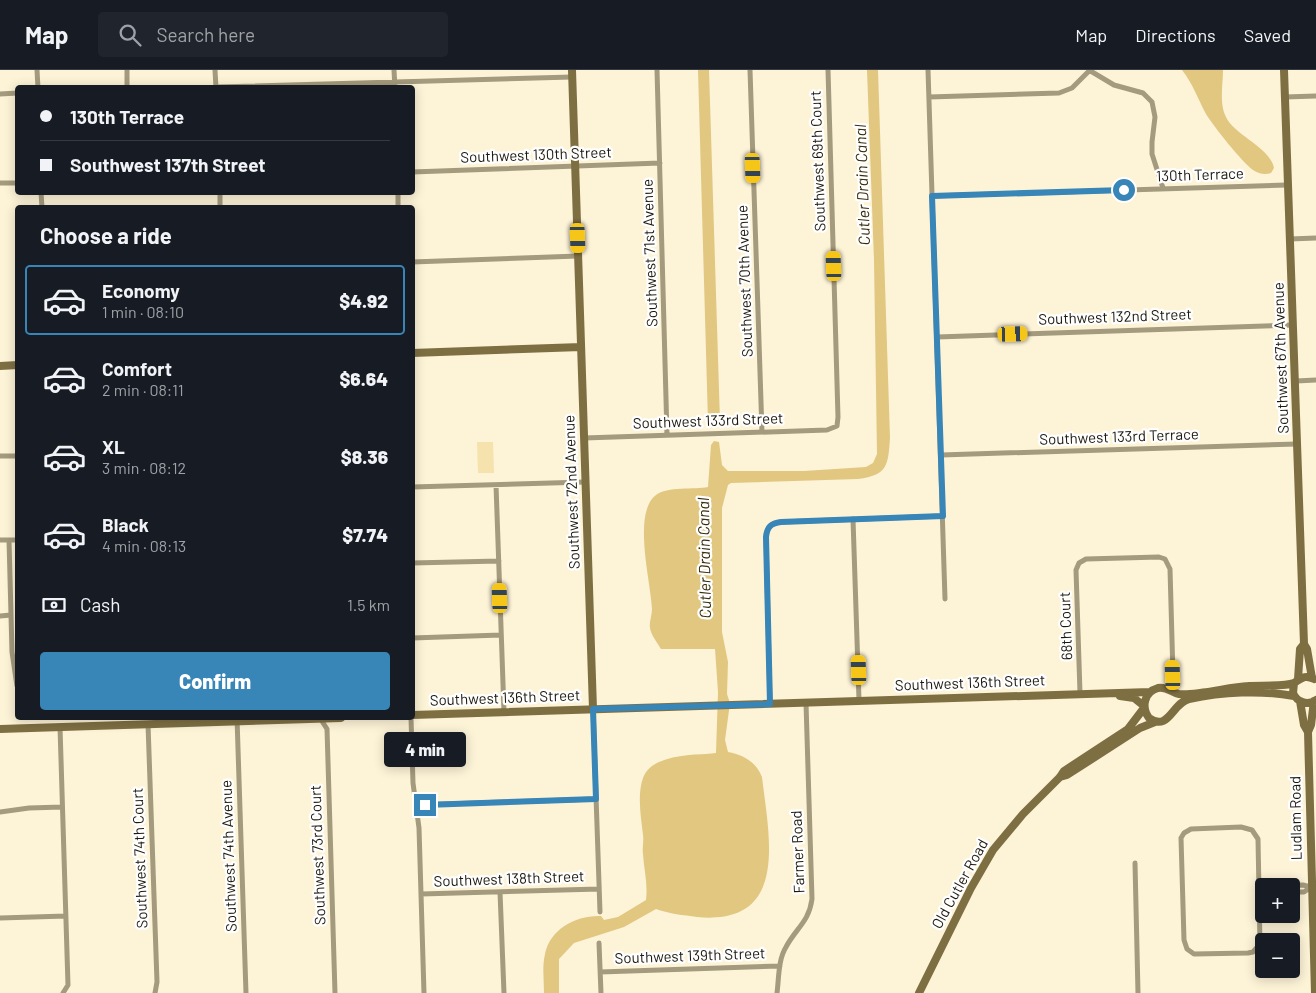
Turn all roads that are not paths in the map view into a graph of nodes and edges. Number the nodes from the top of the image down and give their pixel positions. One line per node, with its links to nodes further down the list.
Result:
1 (37, 70): 12 (street)
2 (127, 70): 13 (street)
3 (216, 70): 14 (street)
4 (394, 70): 15 (street)
5 (657, 70): 21 (street, Southwest 71st Avenue)
6 (750, 70): 42 (street, Southwest 70th Avenue)
7 (828, 70): 41 (street, Southwest 69th Court)
8 (928, 70): 20 (street)
9 (1090, 70): 20 (street); 27 (street)
10 (1284, 70): 18 (street, Southwest 67th Avenue)
11 (572, 73): 15 (street); 22 (street, Southwest 72nd Avenue)
12 (38, 85)
13 (127, 85)
14 (216, 85)
15 (395, 85)
16 (15, 93): 17 (street)
17 (0, 94)
18 (1285, 96): 19 (street); 26 (street, Southwest 67th Avenue)
19 (1316, 96)
20 (929, 97): 28 (street)
21 (660, 164): 22 (street, Southwest 130th Street); 43 (street, Southwest 71st Avenue)
22 (575, 166): 23 (street, Southwest 130th Street); 31 (street, Southwest 72nd Avenue)
23 (415, 172)
24 (15, 183): 25 (street)
25 (0, 184)
26 (1287, 185): 27 (street, 130th Terrace); 30 (street, Southwest 67th Avenue)
27 (1163, 188): 28 (street, 130th Terrace)
28 (932, 196): 34 (street)
29 (1316, 238): 30 (street)
30 (1290, 239): 33 (street, Southwest 67th Avenue)
31 (578, 256): 32 (street); 35 (street, Southwest 72nd Avenue)
32 (415, 262)
33 (1293, 325): 34 (street, Southwest 132nd Street); 40 (street, Southwest 67th Avenue)
34 (937, 336): 46 (street)
35 (581, 347): 36 (street); 44 (street, Southwest 72nd Avenue)
36 (415, 353)
37 (15, 365): 38 (street)
38 (0, 366)
39 (1316, 380): 40 (street)
40 (1296, 381): 45 (street, Southwest 67th Avenue)
41 (833, 429): 42 (street, Southwest 133rd Street)
42 (762, 432): 43 (street, Southwest 133rd Street)
43 (667, 435): 44 (street, Southwest 133rd Street)
44 (584, 438): 49 (street, Southwest 72nd Avenue)
45 (1297, 444): 46 (street, Southwest 133rd Terrace); 64 (street, Southwest 67th Avenue)
46 (941, 455): 52 (street)
47 (0, 456): 48 (street)
48 (15, 456)
49 (585, 482): 50 (street); 79 (street, Southwest 72nd Avenue)
50 (496, 485): 51 (street); 57 (street)
51 (415, 487)
52 (943, 516): 53 (street); 59 (street)
53 (854, 519): 74 (street); 77 (street)
54 (0, 540): 55 (street)
55 (9, 540): 56 (street); 60 (street)
56 (15, 540)
57 (499, 561): 58 (street); 62 (street)
58 (415, 563)
59 (945, 598)
60 (11, 615): 61 (street); 65 (street)
61 (0, 616)
62 (502, 635): 63 (street); 81 (street)
63 (415, 638)
64 (1304, 644): 67 (street, Southwest 67th Avenue); 68 (street, Southwest 67th Avenue)
65 (15, 672)
66 (1173, 675): 71 (street, 68th Court)
67 (1314, 679): 68 (street)
68 (1296, 681): 70 (street); 73 (street)
69 (1150, 692): 70 (street); 72 (street, Southwest 136th Street); 78 (street)
70 (1172, 692): 80 (street)
71 (1080, 694): 72 (street, Southwest 136th Street); 74 (street, Southwest 136th Street)
72 (1108, 694): 78 (street, Southwest 136th Street)
73 (1297, 698): 75 (street); 80 (street); 92 (street, Ludlam Road)
74 (859, 700): 76 (street, Southwest 136th Street)
75 (1315, 700): 92 (street, Ludlam Road)
76 (806, 702): 77 (street, Southwest 136th Street); 110 (street, Farmer Road)
77 (770, 704): 79 (street, Southwest 136th Street)
78 (1144, 707): 88 (street); 93 (street)
79 (593, 709): 81 (street, Southwest 136th Street); 94 (street, Southwest 72nd Avenue)
80 (1174, 710): 88 (street)
81 (504, 712): 82 (street, Southwest 136th Street)
82 (415, 716)
83 (219, 720): 89 (street)
84 (237, 720): 114 (street, Southwest 74th Avenue)
85 (321, 720): 115 (street, Southwest 73rd Court)
86 (412, 720): 95 (street)
87 (104, 721): 89 (street); 90 (street)
88 (1155, 722): 93 (street)
89 (148, 724): 113 (street, Southwest 74th Court)
90 (60, 727): 91 (street); 96 (street)
91 (0, 729)
92 (1308, 732): 100 (street, Ludlam Road)
93 (1060, 777): 120 (street, Old Cutler Road)
94 (596, 799): 95 (street); 101 (street, Southwest 72nd Avenue)
95 (416, 805): 105 (street)
96 (62, 807): 97 (street); 107 (street)
97 (0, 812)
98 (1135, 863): 121 (street)
99 (1300, 885): 100 (street)
100 (1311, 887): 104 (street); 122 (street, Ludlam Road)
101 (599, 889): 103 (street, Southwest 138th Street); 106 (street, Southwest 72nd Avenue)
102 (1261, 891): 102 (street)
103 (500, 892): 105 (street, Southwest 138th Street); 117 (street)
104 (1300, 892)
105 (421, 894): 116 (street)
106 (600, 912)
107 (66, 916): 108 (street); 112 (street)
108 (0, 918)
109 (599, 943): 111 (street)
110 (780, 966): 111 (street, Southwest 139th Street); 119 (street, Farmer Road)
111 (600, 972): 118 (street)
112 (65, 992)
113 (156, 992)
114 (246, 993)
115 (335, 993)
116 (424, 993)
117 (504, 993)
118 (601, 993)
119 (778, 993)
120 (920, 993)
121 (1138, 993)
122 (1315, 993)

